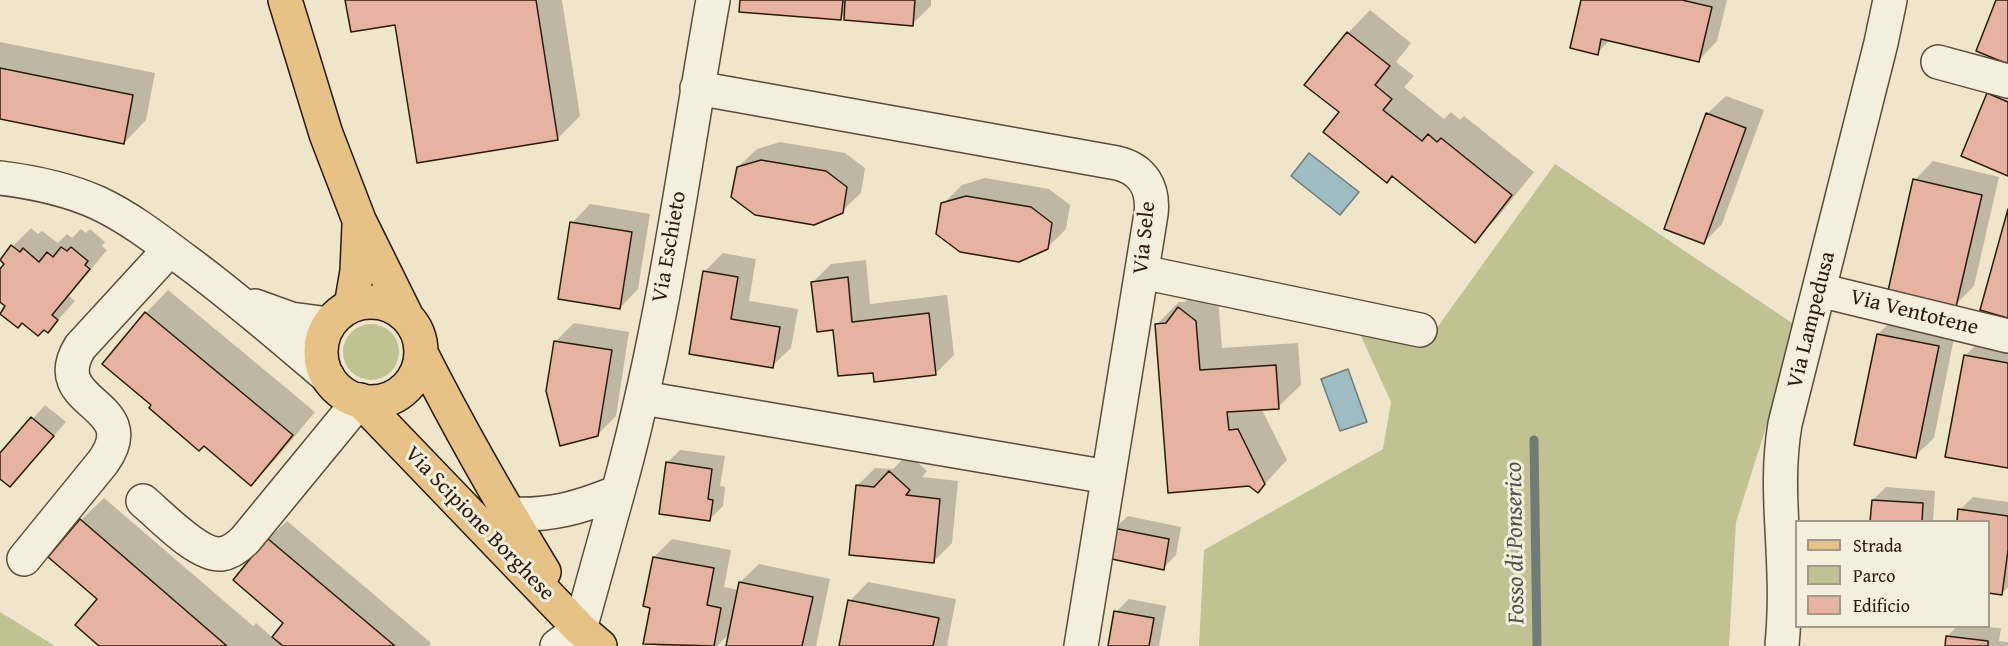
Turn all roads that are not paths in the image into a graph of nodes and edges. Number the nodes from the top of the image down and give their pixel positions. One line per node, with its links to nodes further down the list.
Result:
1 (285, 0): 8 (main road)
2 (712, 0): 6 (street, Via Eschieto)
3 (1890, 0): 11 (street, Via Lampedusa)
4 (1938, 62): 5 (street)
5 (2008, 81)
6 (697, 88): 10 (street, Via Sele); 19 (street, Via Eschieto)
7 (0, 178): 9 (street)
8 (358, 220): 13 (main road); 14 (main road)
9 (170, 249): 12 (street); 25 (street)
10 (1142, 272): 15 (street); 21 (street, Via Sele)
11 (1819, 290): 16 (street, Via Ventotene); 28 (street, Via Lampedusa)
12 (234, 296): 13 (street); 18 (street)
13 (340, 315): 14 (main road); 18 (main road)
14 (407, 317): 17 (main road)
15 (1420, 330)
16 (2008, 336)
17 (421, 353): 20 (main road); 24 (main road, Via Scipione Borghese)
18 (328, 377): 20 (main road)
19 (643, 398): 21 (street); 22 (street, Via Eschieto)
20 (360, 400): 23 (street); 26 (main road, Via Scipione Borghese)
21 (1108, 477): 27 (street, Via Sele)
22 (618, 492): 24 (street); 26 (street, Via Eschieto)
23 (143, 501)
24 (508, 514): 26 (main road, Via Scipione Borghese)
25 (24, 559)
26 (579, 640)
27 (1081, 646)
28 (1782, 646)

